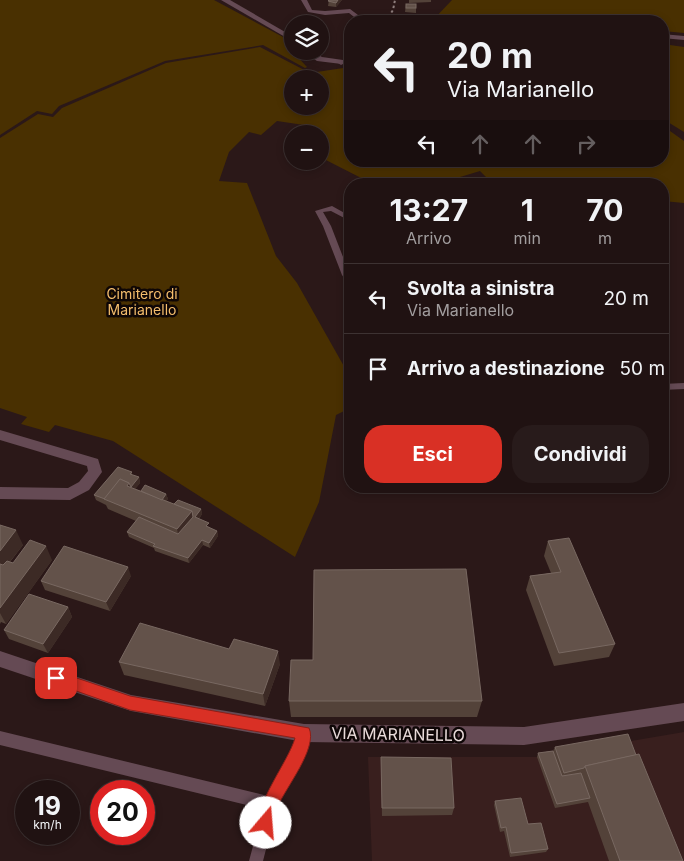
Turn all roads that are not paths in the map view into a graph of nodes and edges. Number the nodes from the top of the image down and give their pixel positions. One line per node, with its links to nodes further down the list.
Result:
1 (225, 0): 4 (street)
2 (304, 0): 3 (lane)
3 (356, 15)
4 (284, 34)
5 (669, 37): 6 (street)
6 (684, 38)
7 (326, 60): 8 (street)
8 (344, 63)
9 (344, 215): 10 (lane)
10 (344, 270)
11 (684, 386): 12 (lane)
12 (669, 387)
13 (0, 435): 14 (street)
14 (0, 493)
15 (0, 659): 17 (street, VIA MARIANELLO)
16 (684, 712): 17 (street, VIA MARIANELLO)
17 (304, 733): 19 (lane)
18 (0, 738): 19 (lane)
19 (271, 804): 20 (lane)
20 (256, 861)

